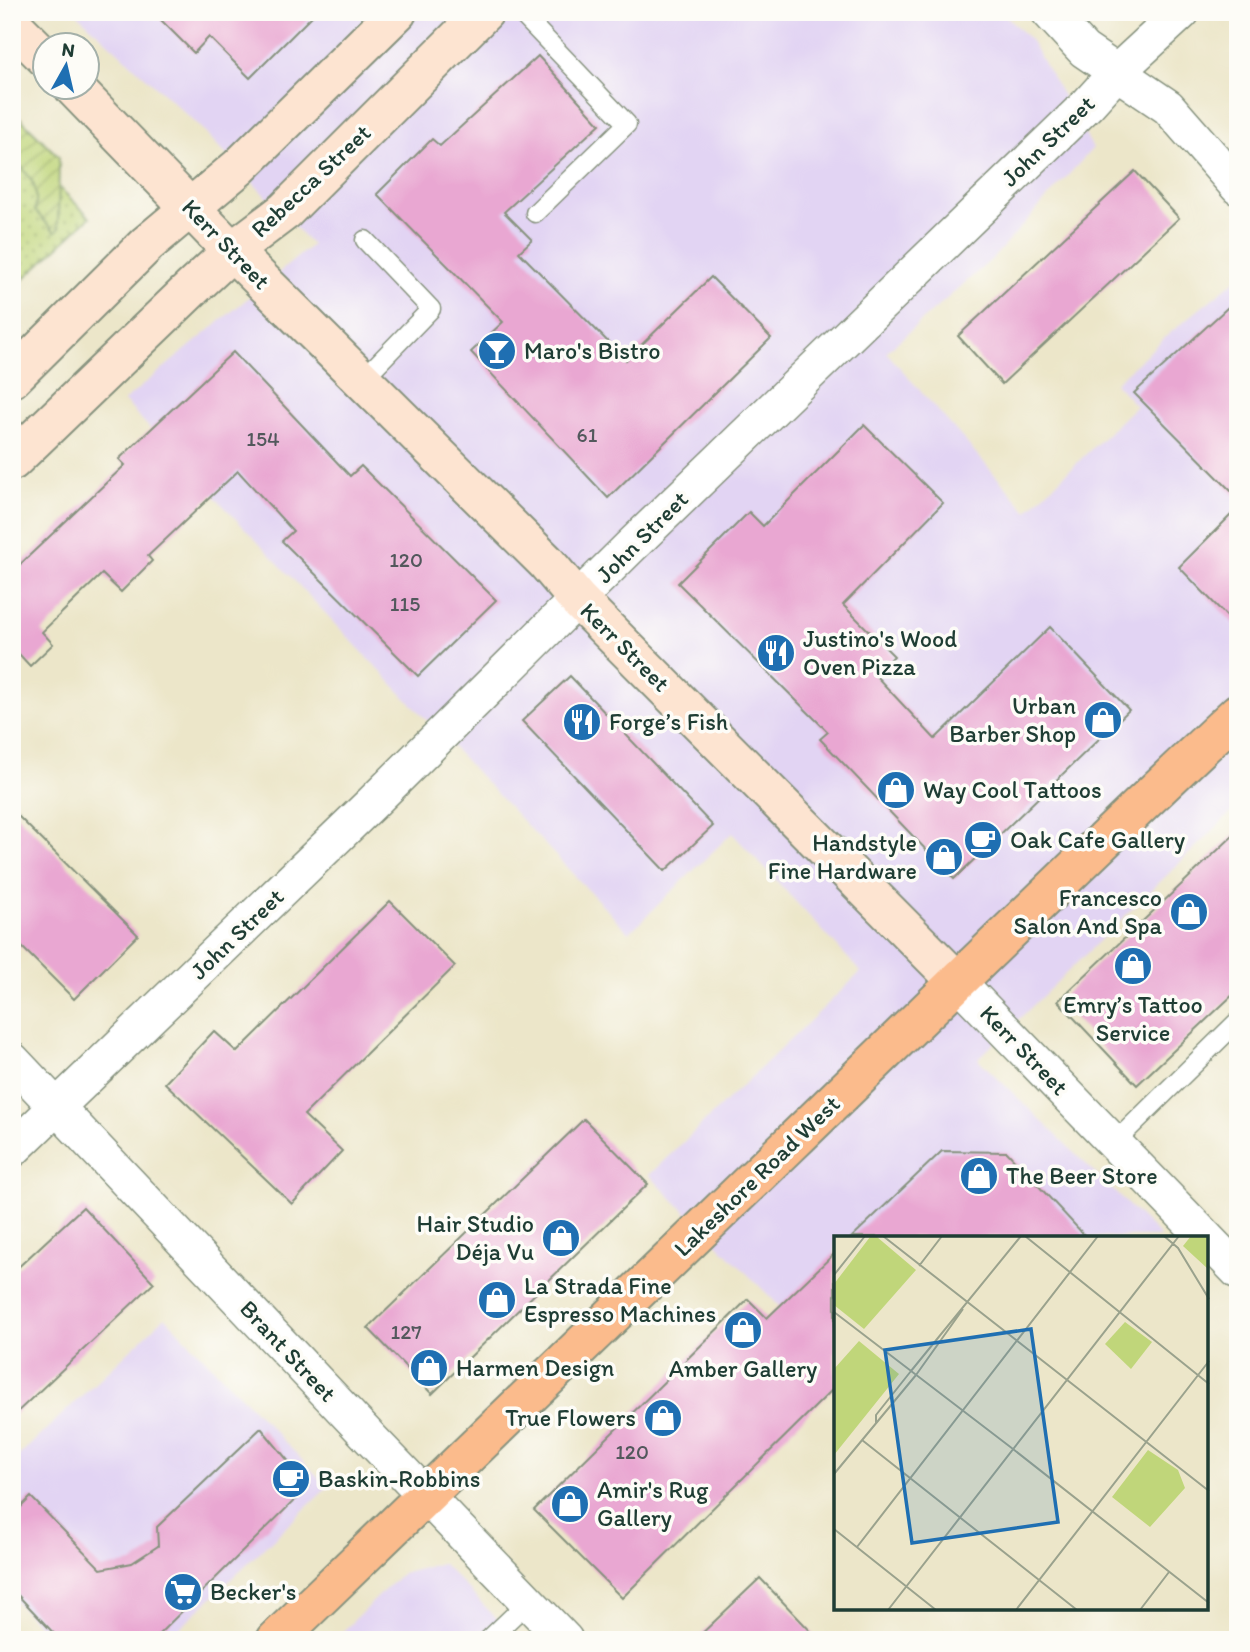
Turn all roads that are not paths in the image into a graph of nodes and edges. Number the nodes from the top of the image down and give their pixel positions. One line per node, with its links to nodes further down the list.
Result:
1 (397, 12): 11 (main road)
2 (484, 12): 14 (main road, Rebecca Street)
3 (520, 12): 12 (lane)
4 (1049, 12): 8 (street)
5 (1182, 12): 8 (street, John Street)
6 (12, 24): 7 (main road)
7 (32, 44)
8 (1117, 72): 10 (street); 18 (street, John Street)
9 (88, 102): 11 (main road, Kerr Street)
10 (1238, 187)
11 (190, 207): 14 (main road, Kerr Street); 15 (main road)
12 (535, 213)
13 (365, 240): 16 (lane)
14 (232, 251): 16 (main road, Kerr Street); 17 (main road, Rebecca Street)
15 (12, 378)
16 (362, 380): 18 (main road, Kerr Street)
17 (12, 461)
18 (578, 600): 20 (main road, Kerr Street); 23 (street, John Street)
19 (1238, 713): 20 (main road, Lakeshore Road West)
20 (957, 981): 24 (street, Kerr Street); 29 (main road, Lakeshore Road West)
21 (1238, 1021): 24 (lane)
22 (12, 1060): 23 (street, Brant Street)
23 (57, 1108): 25 (street, John Street); 29 (street, Brant Street)
24 (1114, 1143): 26 (street, Kerr Street)
25 (12, 1150)
26 (1204, 1236)
27 (1208, 1240): 28 (street, Kerr Street)
28 (1238, 1271)
29 (424, 1494): 30 (street, Brant Street); 31 (main road, Lakeshore Road West)
30 (528, 1602): 32 (lane); 33 (street, Brant Street)
31 (276, 1640)
32 (488, 1640)
33 (565, 1640)

